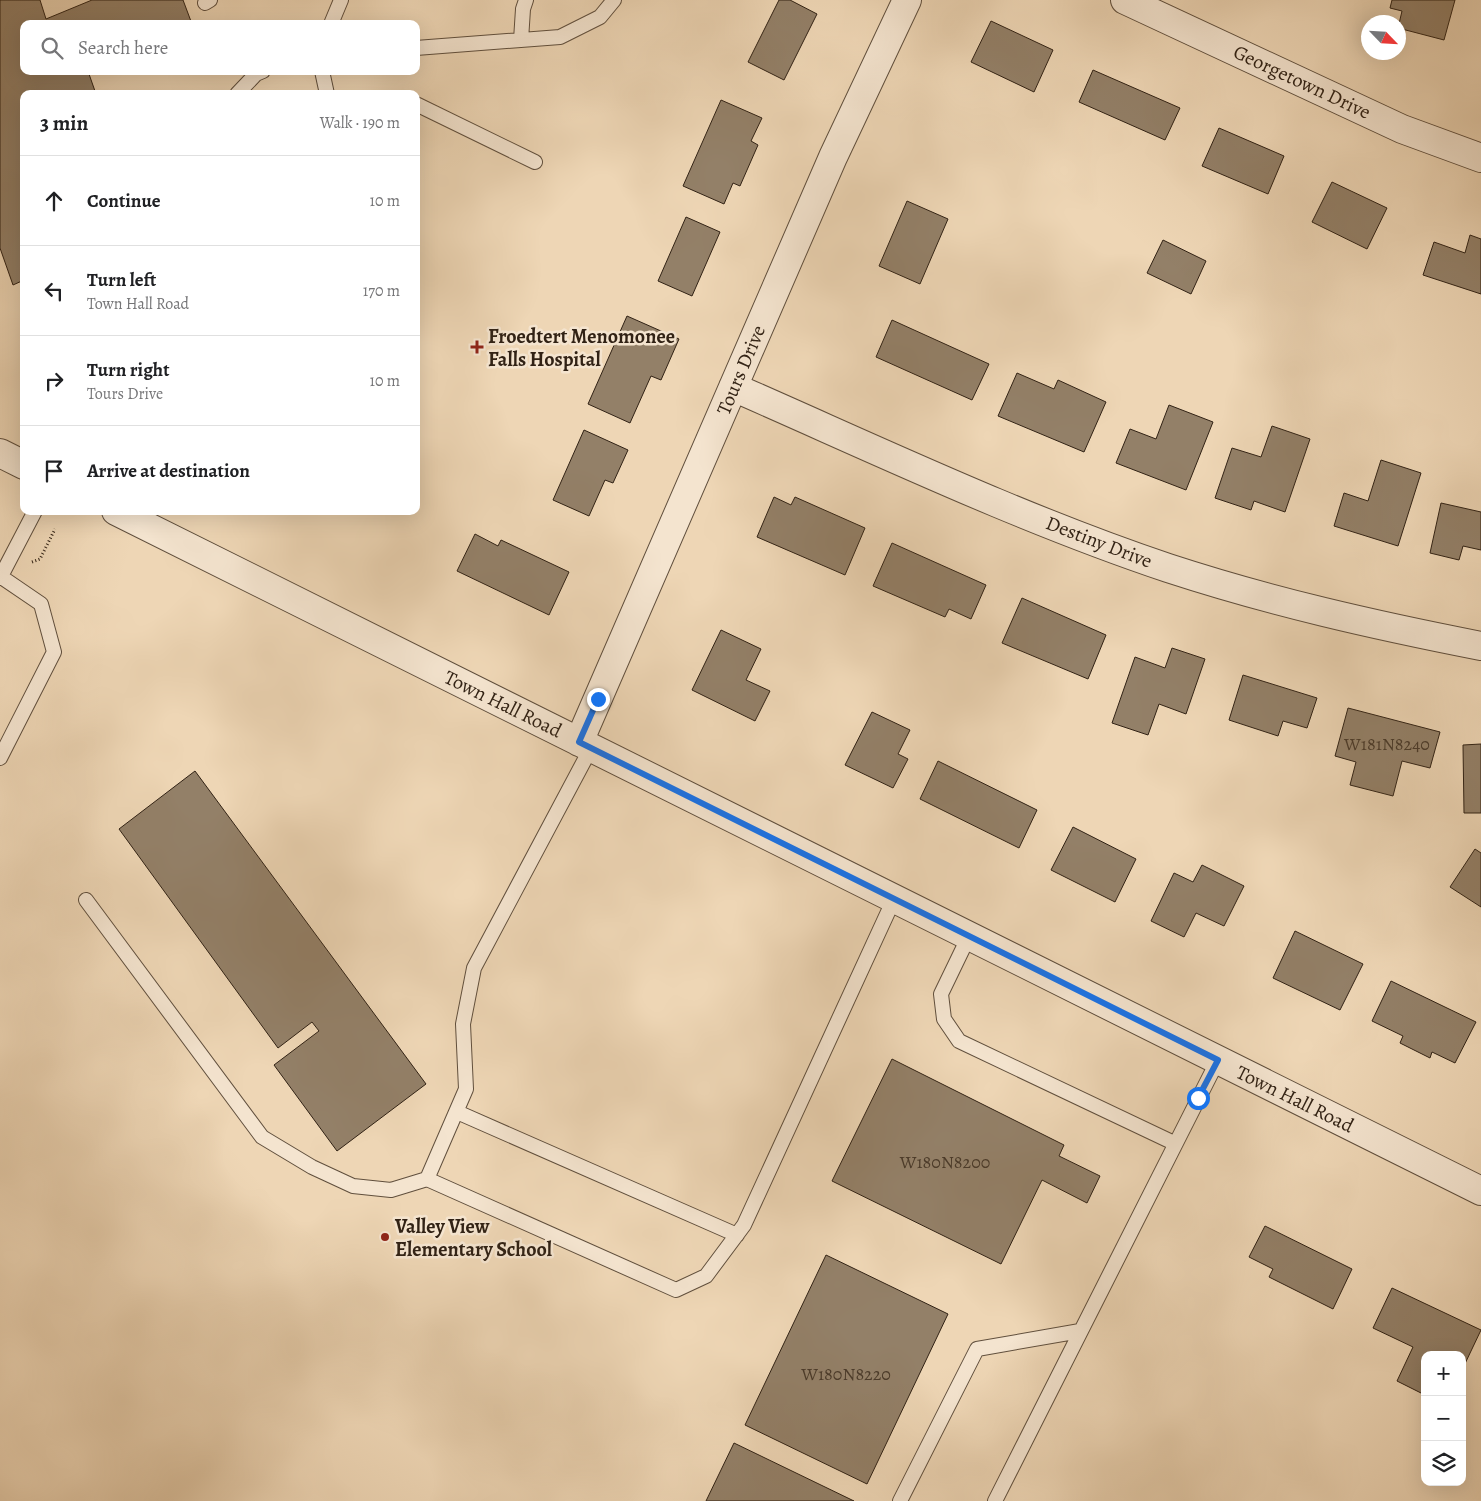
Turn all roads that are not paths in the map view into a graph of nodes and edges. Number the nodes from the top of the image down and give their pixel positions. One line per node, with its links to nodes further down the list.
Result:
1 (341, 0): 6 (lane)
2 (526, 0): 7 (lane)
3 (614, 0): 7 (lane)
4 (906, 0): 16 (street, Tours Drive)
5 (1125, 0): 14 (street, Georgetown Drive)
6 (334, 20)
7 (520, 40): 8 (lane)
8 (420, 48)
9 (255, 75): 11 (lane)
10 (323, 75): 12 (lane)
11 (241, 90)
12 (326, 90)
13 (420, 106): 15 (lane)
14 (1481, 158)
15 (535, 162)
16 (733, 387): 22 (street, Destiny Drive); 23 (street, Tours Drive)
17 (0, 454): 18 (street)
18 (20, 463)
19 (33, 515): 21 (lane)
20 (124, 515): 23 (street, Town Hall Road)
21 (0, 577): 24 (lane)
22 (1481, 646)
23 (585, 745): 25 (street, Town Hall Road); 29 (lane)
24 (0, 758)
25 (894, 899): 27 (street, Town Hall Road); 33 (lane)
26 (86, 900): 31 (lane)
27 (969, 936): 28 (street, Town Hall Road); 30 (lane)
28 (1218, 1060): 30 (lane); 32 (street, Town Hall Road)
29 (457, 1112): 31 (lane); 33 (lane)
30 (1174, 1143): 34 (lane)
31 (428, 1179): 33 (lane)
32 (1481, 1191)
33 (737, 1235)
34 (1080, 1331): 35 (lane); 36 (lane)
35 (900, 1501)
36 (995, 1501)

